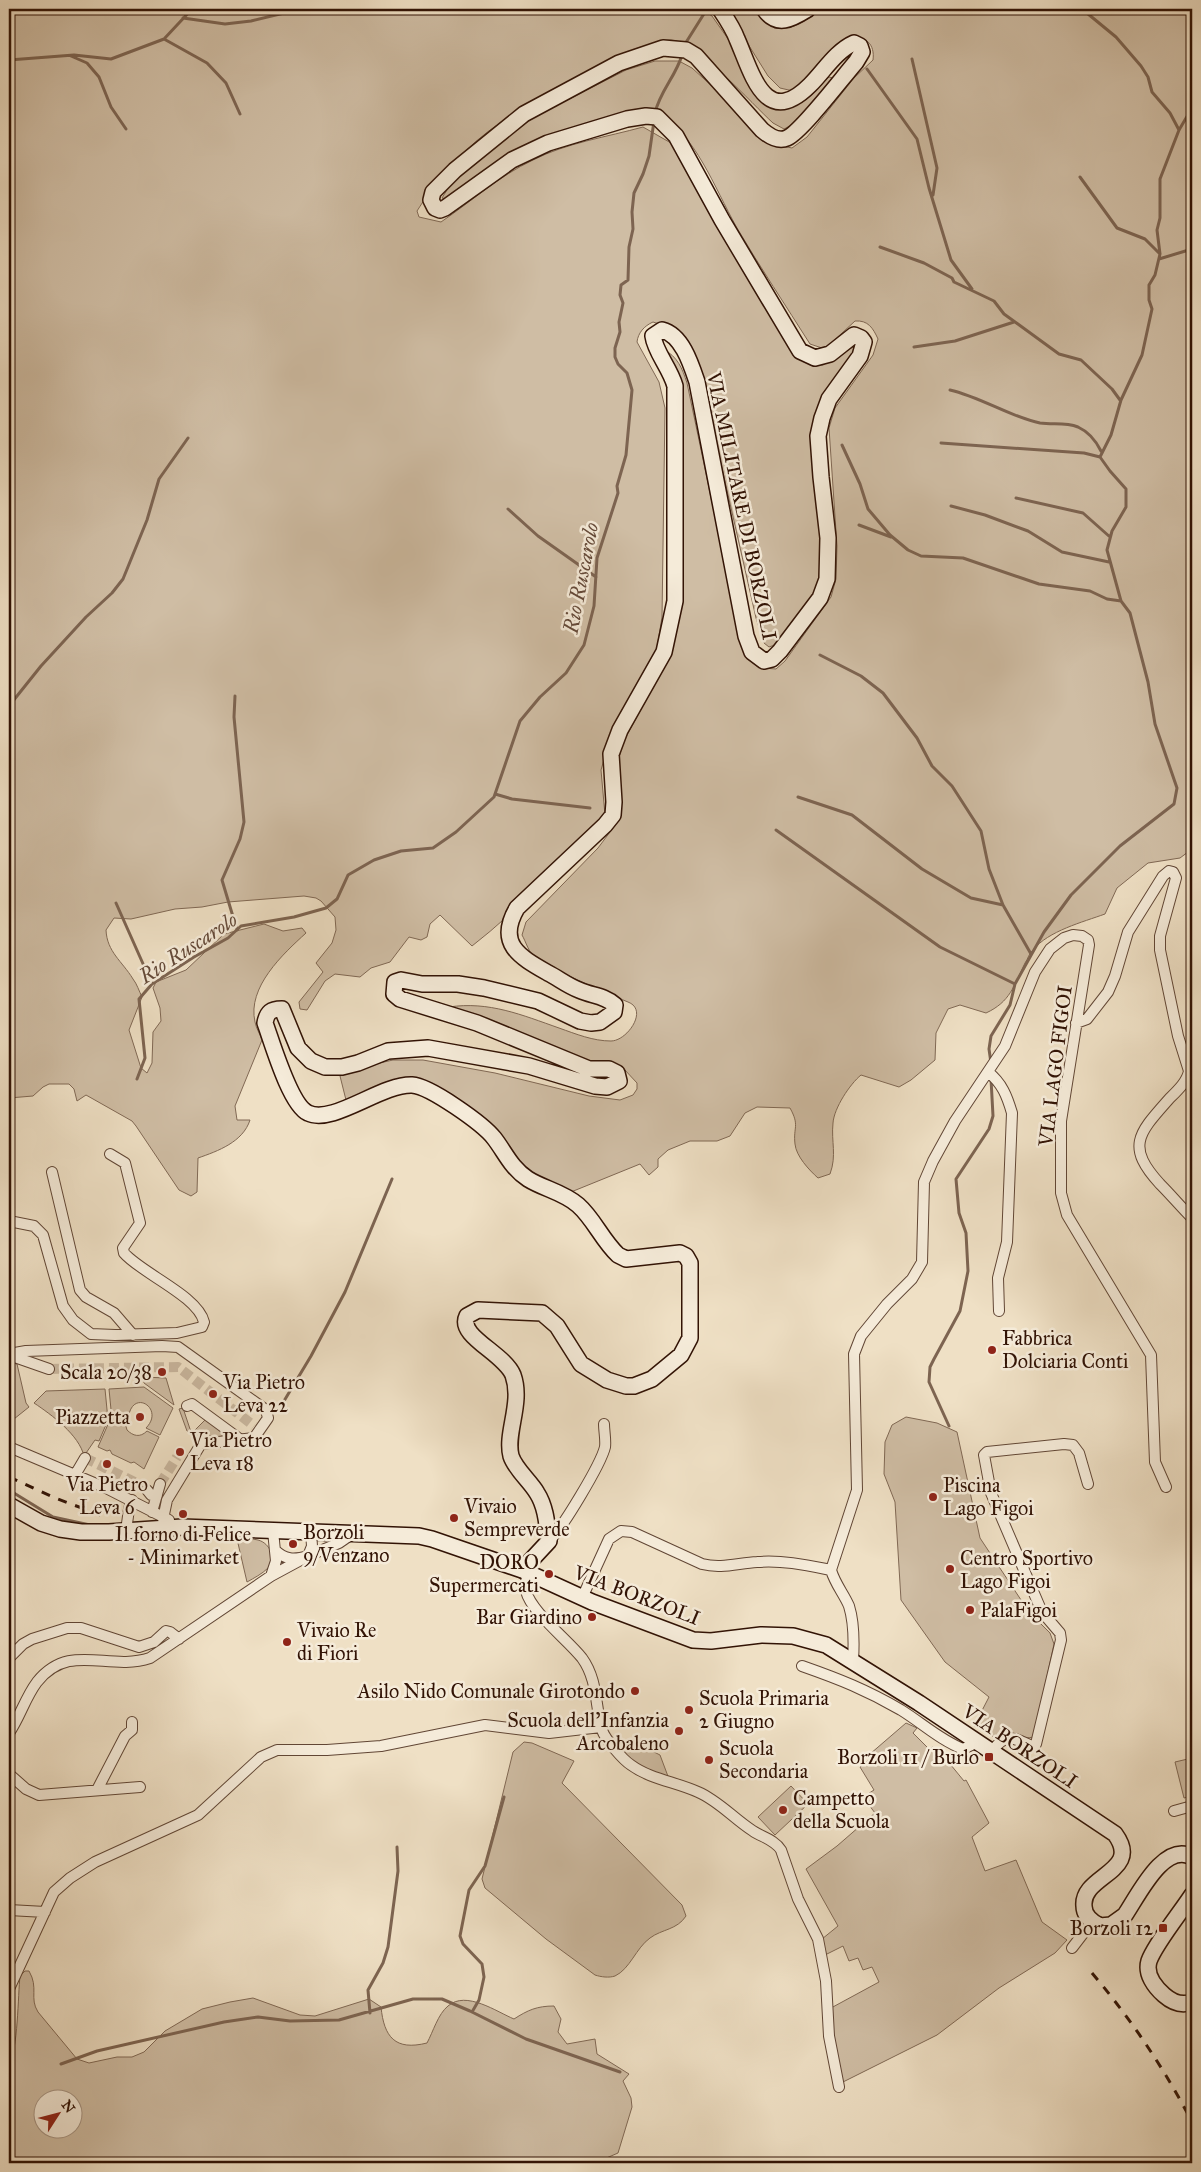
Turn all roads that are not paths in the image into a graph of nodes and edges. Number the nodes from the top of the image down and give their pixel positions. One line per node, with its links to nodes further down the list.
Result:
1 (720, 9): 35 (street, VIA MILITARE DI BORZOLI)
2 (764, 9): 3 (street)
3 (808, 9)
4 (1076, 1023): 5 (street, VIA LAGO FIGOI); 8 (street); 23 (street, VIA LAGO FIGOI)
5 (988, 1072): 10 (street, VIA LAGO FIGOI); 38 (street, VIA LAGO FIGOI)
6 (110, 1154): 11 (street)
7 (52, 1172): 11 (street)
8 (1192, 1218)
9 (9, 1221): 11 (street)
10 (999, 1311)
11 (133, 1334)
12 (9, 1355): 13 (street); 17 (street)
13 (49, 1369)
14 (187, 1406): 17 (street)
15 (604, 1424): 35 (street)
16 (254, 1426): 17 (street)
17 (244, 1440): 29 (street)
18 (9, 1447): 20 (street)
19 (84, 1458): 20 (street)
20 (75, 1474): 26 (street)
21 (160, 1484): 25 (street)
22 (1088, 1484): 50 (street)
23 (1166, 1487)
24 (147, 1490): 25 (street)
25 (157, 1495): 28 (street)
26 (132, 1500): 28 (street); 31 (street)
27 (9, 1505): 31 (street, VIA BORZOLI)
28 (152, 1512): 29 (street)
29 (163, 1519): 30 (street)
30 (182, 1527): 31 (street, VIA BORZOLI); 32 (street, VIA BORZOLI)
31 (126, 1531)
32 (273, 1531): 33 (street, VIA BORZOLI); 36 (street)
33 (311, 1532): 34 (street, VIA BORZOLI); 37 (street)
34 (352, 1534): 37 (street); 39 (street, VIA BORZOLI)
35 (549, 1541): 39 (street)
36 (275, 1550): 37 (street); 40 (street)
37 (308, 1556): 40 (street)
38 (832, 1570): 41 (street); 44 (street)
39 (526, 1572): 41 (street, VIA BORZOLI); 47 (street)
40 (271, 1576): 42 (street)
41 (582, 1598): 44 (street, VIA BORZOLI)
42 (179, 1639): 43 (street); 48 (street)
43 (9, 1658)
44 (853, 1662): 49 (street, VIA BORZOLI)
45 (802, 1666): 49 (street)
46 (132, 1722): 53 (street)
47 (601, 1727): 59 (street); 64 (street)
48 (9, 1733)
49 (978, 1742): 50 (street, VIA BORZOLI)
50 (992, 1751): 60 (street, VIA BORZOLI)
51 (9, 1774): 53 (street)
52 (140, 1787): 53 (street)
53 (98, 1790)
54 (1192, 1806): 55 (street)
55 (1174, 1811)
56 (1192, 1857): 60 (street)
57 (1192, 1895): 63 (street)
58 (9, 1910): 59 (street)
59 (45, 1912): 62 (street)
60 (1092, 1922): 61 (street)
61 (1072, 1948)
62 (9, 1988)
63 (1192, 2002)
64 (839, 2087)

